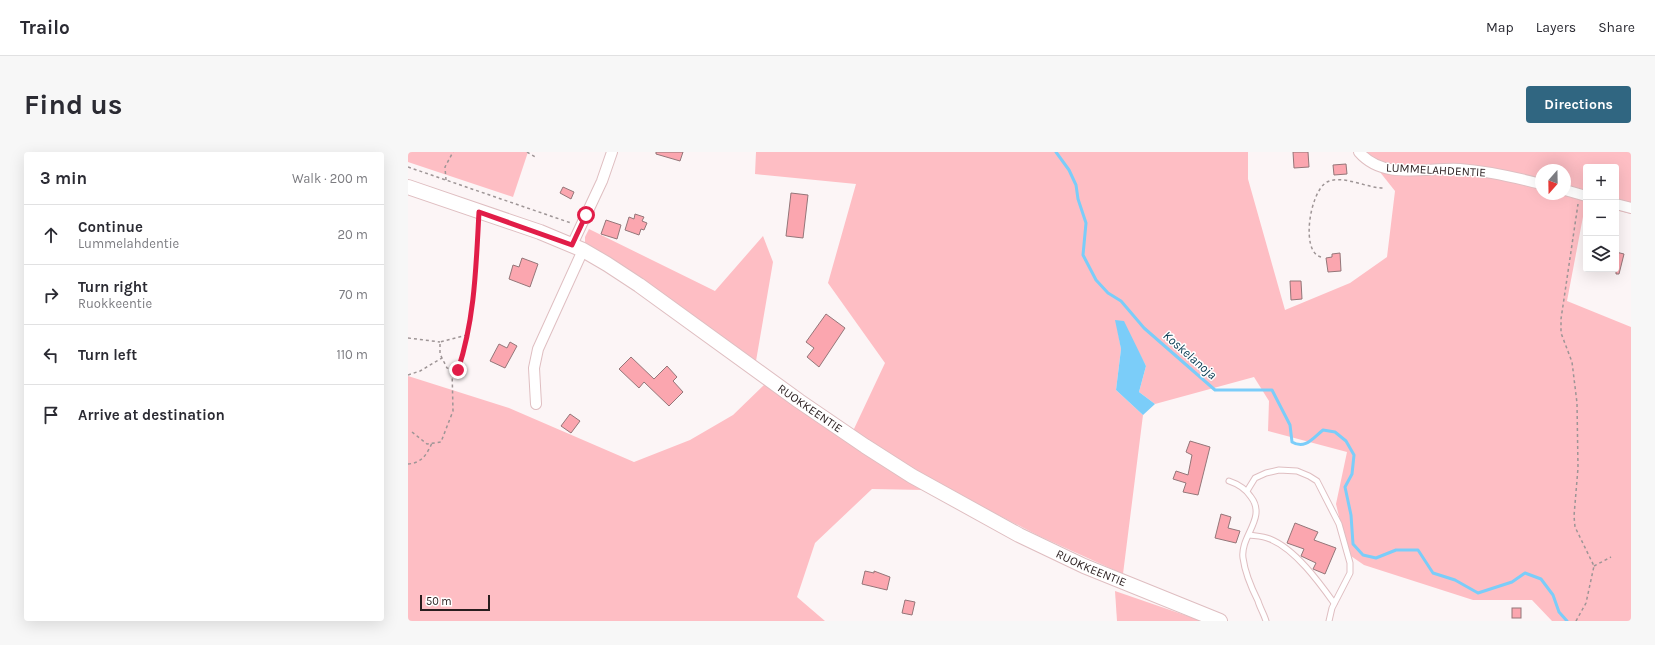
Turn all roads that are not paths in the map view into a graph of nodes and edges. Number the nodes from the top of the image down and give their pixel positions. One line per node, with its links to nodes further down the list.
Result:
1 (612, 152): 9 (street)
2 (1359, 152): 3 (street, LUMMELAHDENTIE)
3 (1535, 182)
4 (408, 187): 9 (street, RUOKKEENTIE)
5 (1571, 192): 6 (street)
6 (1583, 195)
7 (1619, 205): 8 (street)
8 (1631, 208)
9 (578, 248): 10 (street); 15 (street, RUOKKEENTIE)
10 (536, 404)
11 (1229, 481): 12 (lane)
12 (1247, 491): 13 (lane); 14 (lane)
13 (1249, 535): 14 (lane); 16 (lane)
14 (1334, 603): 17 (lane)
15 (1220, 621)
16 (1266, 621)
17 (1329, 621)

